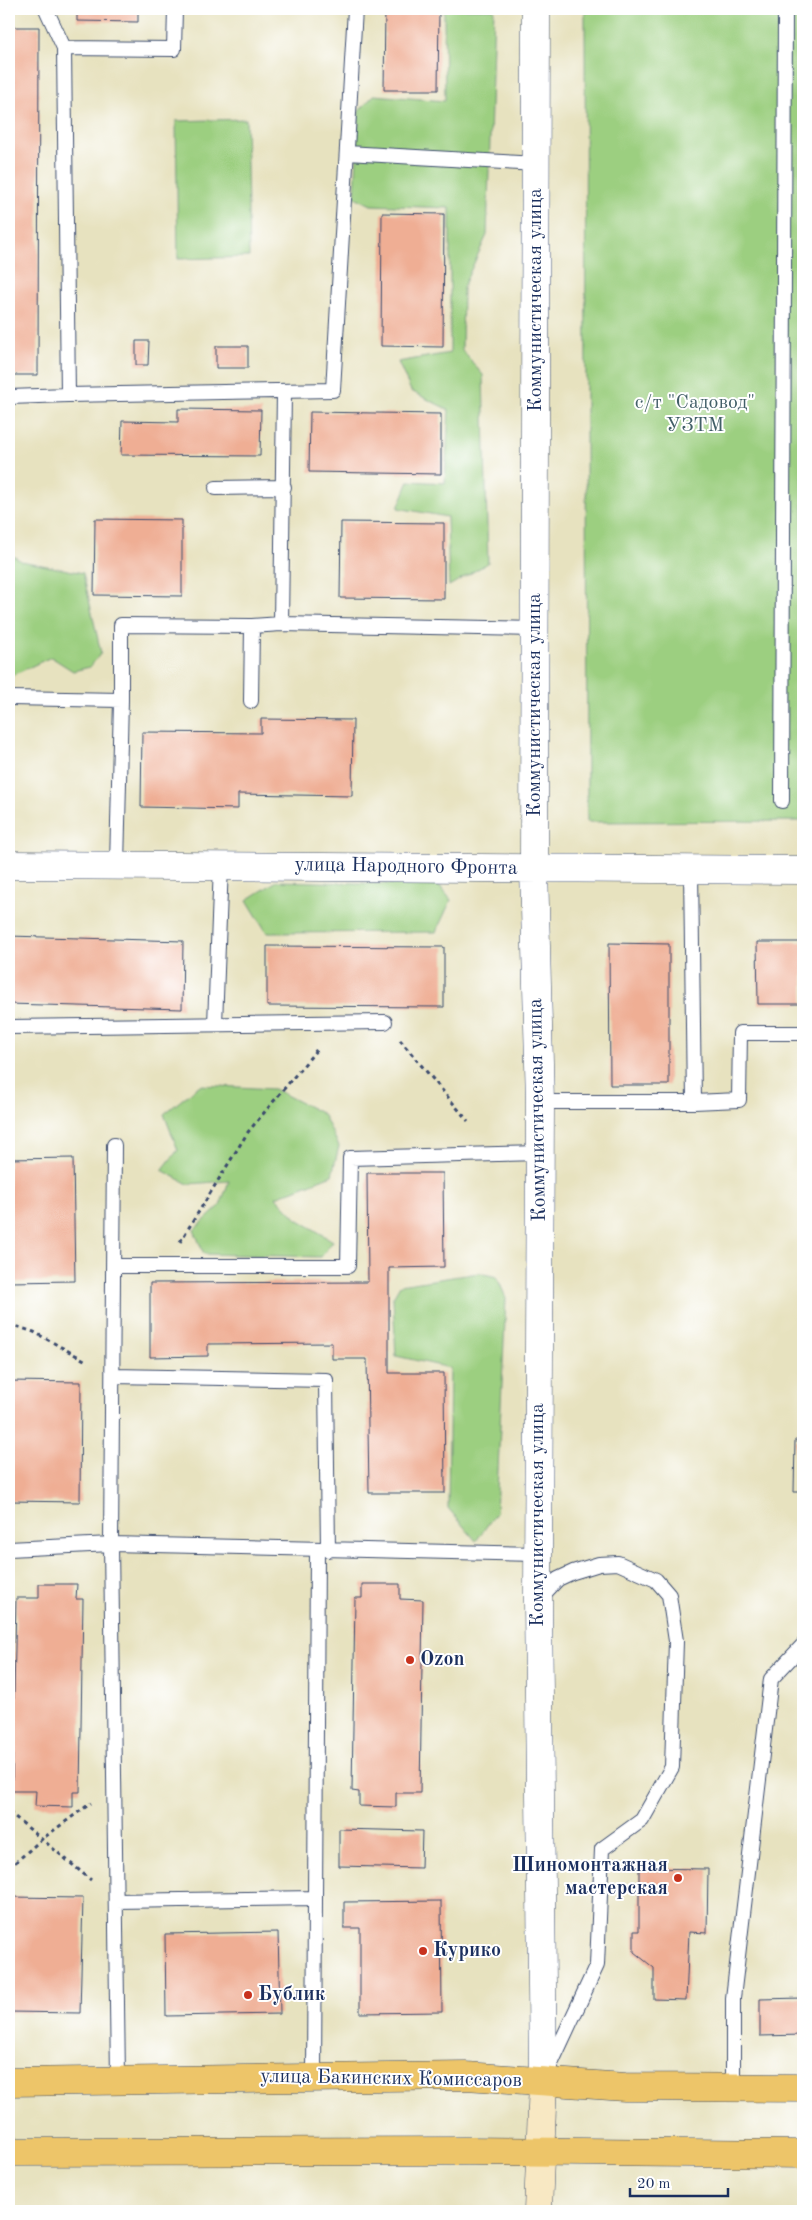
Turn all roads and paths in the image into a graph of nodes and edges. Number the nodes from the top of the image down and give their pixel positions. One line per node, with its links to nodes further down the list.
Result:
1 (46, 9): 6 (lane)
2 (176, 9): 6 (lane)
3 (355, 9): 7 (lane)
4 (536, 9): 8 (street, Коммунистическая улица)
5 (785, 9): 20 (lane)
6 (64, 48): 10 (lane)
7 (347, 153): 8 (lane); 9 (lane)
8 (536, 164): 16 (street, Коммунистическая улица)
9 (284, 391): 10 (lane); 12 (lane)
10 (68, 395): 11 (lane)
11 (9, 397)
12 (284, 487): 13 (lane); 14 (lane)
13 (216, 488)
14 (281, 624): 15 (lane); 16 (lane)
15 (252, 626): 18 (lane); 19 (lane)
16 (535, 629): 24 (street, Коммунистическая улица)
17 (9, 698): 18 (lane)
18 (121, 700): 22 (lane)
19 (251, 701)
20 (782, 801)
21 (9, 865): 22 (street, улица Народного Фронта)
22 (117, 865): 23 (street, улица Народного Фронта)
23 (221, 865): 24 (street, улица Народного Фронта); 29 (lane)
24 (534, 868): 25 (street, улица Народного Фронта); 32 (street, Коммунистическая улица)
25 (691, 870): 26 (street, улица Народного Фронта); 33 (lane)
26 (803, 870)
27 (385, 1022): 28 (lane); 34 (path)
28 (338, 1023): 29 (lane); 38 (path)
29 (216, 1024): 30 (lane)
30 (9, 1027)
31 (803, 1033): 33 (lane)
32 (540, 1102): 33 (lane); 36 (street, Коммунистическая улица)
33 (694, 1102)
34 (468, 1121)
35 (114, 1145): 37 (lane)
36 (539, 1153): 38 (lane); 44 (street, Коммунистическая улица)
37 (114, 1266): 38 (lane); 40 (lane)
38 (165, 1266)
39 (9, 1324): 40 (path)
40 (112, 1376): 41 (lane); 42 (lane)
41 (111, 1544): 42 (lane); 43 (lane); 47 (lane)
42 (322, 1549): 44 (lane); 51 (lane)
43 (9, 1550)
44 (538, 1554): 45 (street, Коммунистическая улица)
45 (538, 1600): 55 (street, Коммунистическая улица); 55 (lane)
46 (803, 1645): 58 (lane)
47 (114, 1787): 49 (path); 52 (lane)
48 (9, 1812): 49 (path)
49 (42, 1838): 50 (path); 52 (path)
50 (9, 1868)
51 (315, 1898): 52 (lane); 53 (lane)
52 (116, 1901): 54 (lane)
53 (314, 2077): 54 (main road, улица Бакинских Комиссаров); 55 (main road, улица Бакинских Комиссаров)
54 (118, 2079): 56 (main road, улица Бакинских Комиссаров)
55 (543, 2081): 58 (main road, улица Бакинских Комиссаров); 60 (street, Коммунистическая улица)
56 (9, 2082)
57 (803, 2088): 58 (main road, улица Бакинских Комиссаров)
58 (733, 2089)
59 (9, 2152): 60 (main road)
60 (540, 2152): 61 (main road); 62 (street, Коммунистическая улица)
61 (803, 2154)
62 (538, 2211)

